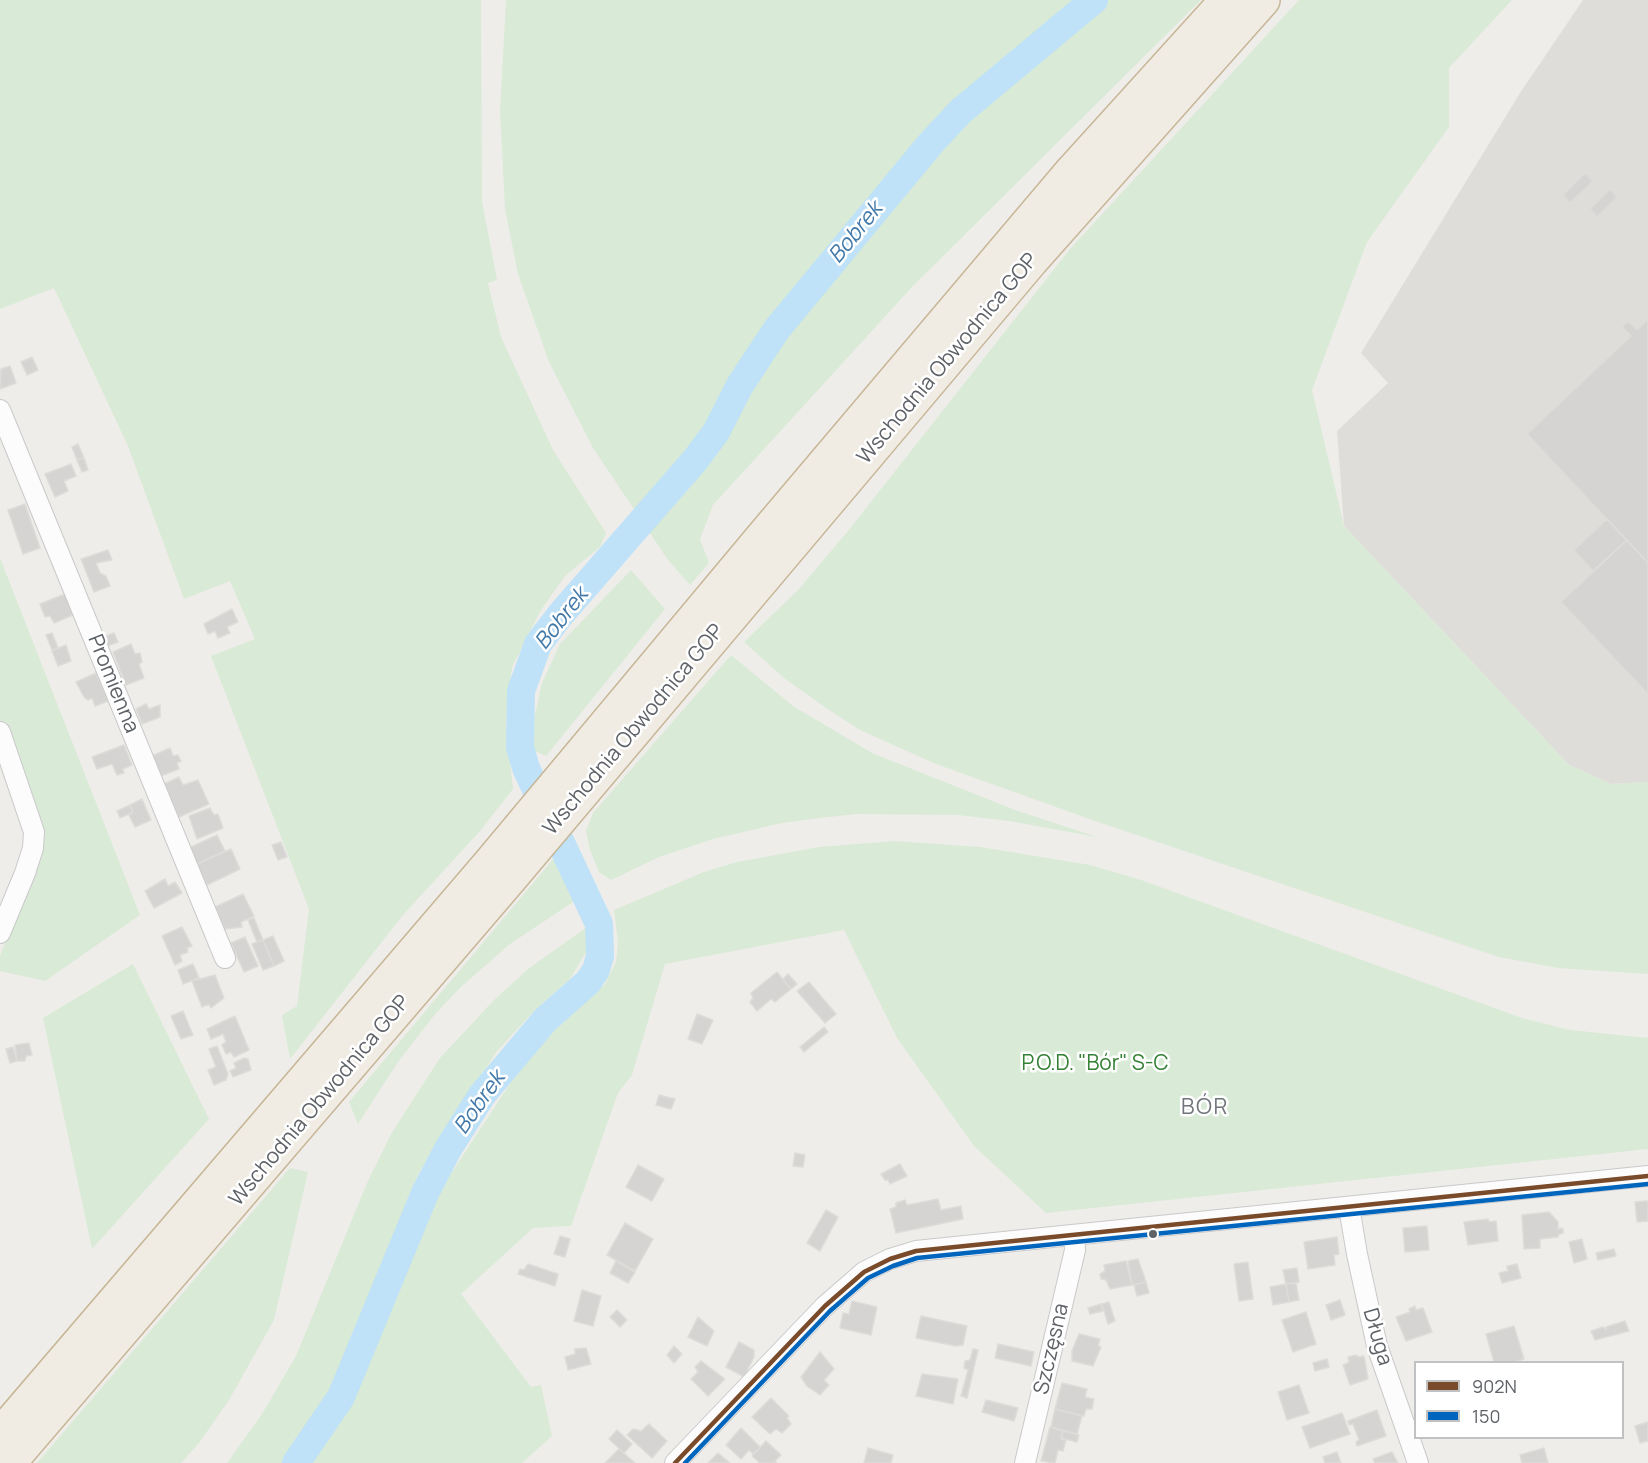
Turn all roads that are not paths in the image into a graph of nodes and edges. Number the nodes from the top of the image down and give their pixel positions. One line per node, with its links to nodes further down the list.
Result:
1 (1227, 0): 4 (highway, Wschodnia Obwodnica GOP)
2 (1263, 0): 4 (highway, Wschodnia Obwodnica GOP)
3 (0, 410): 7 (street, Promienna)
4 (773, 544): 9 (highway, Wschodnia Obwodnica GOP)
5 (0, 732): 6 (street)
6 (0, 933)
7 (225, 958)
8 (1648, 1176): 10 (street)
9 (220, 1200): 12 (highway, Wschodnia Obwodnica GOP); 13 (highway, Wschodnia Obwodnica GOP)
10 (1350, 1207): 11 (street); 16 (street, Długa)
11 (1074, 1235): 14 (street); 15 (street, Szczęsna)
12 (0, 1435)
13 (9, 1463)
14 (675, 1463)
15 (1025, 1463)
16 (1418, 1463)

